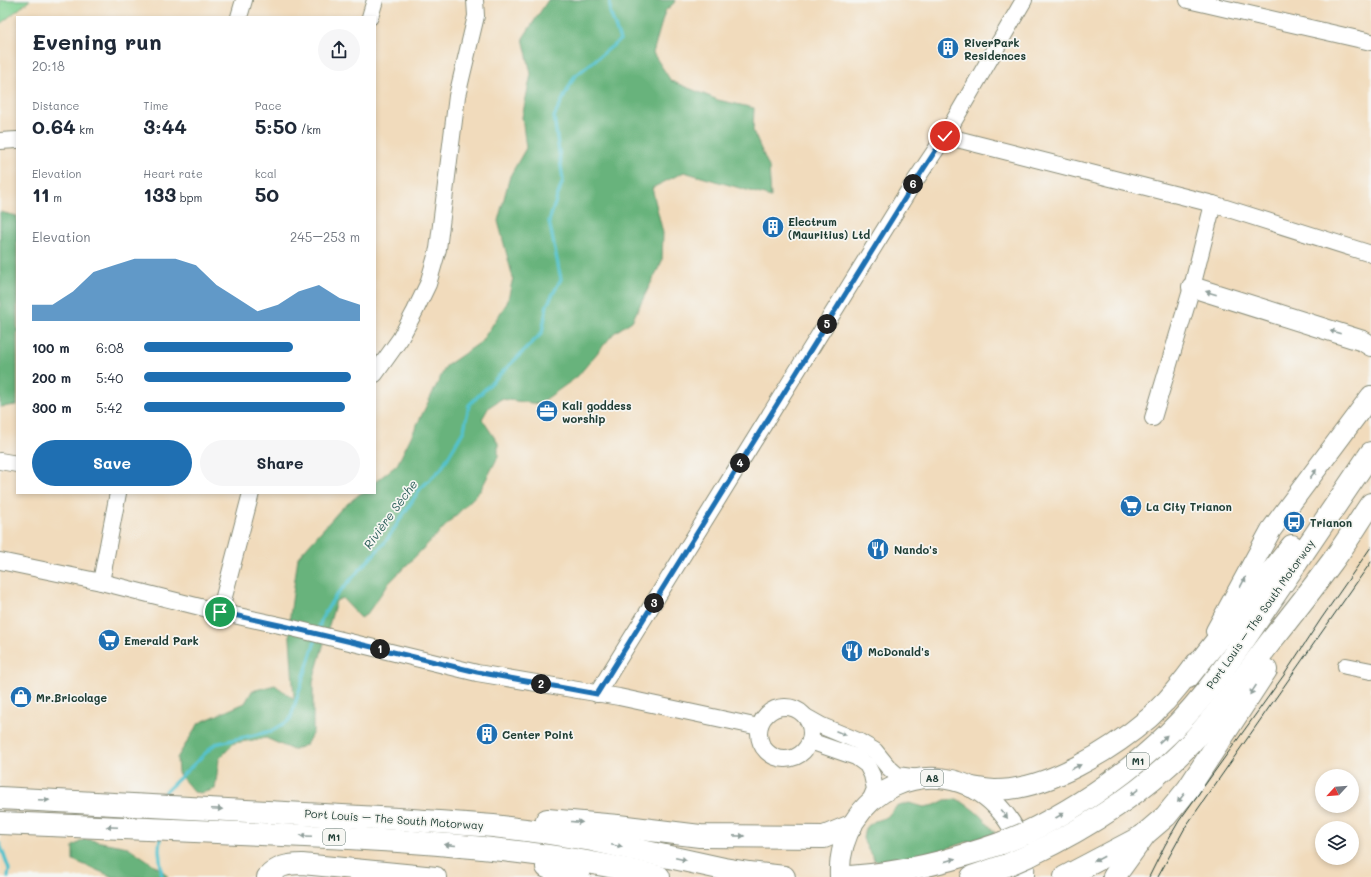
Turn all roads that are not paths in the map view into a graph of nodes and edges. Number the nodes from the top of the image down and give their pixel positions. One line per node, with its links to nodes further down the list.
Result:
1 (244, 0): 6 (street)
2 (374, 0): 7 (street)
3 (475, 0): 16 (street)
4 (1024, 0): 9 (street)
5 (1188, 0): 8 (street)
6 (239, 16)
7 (370, 16)
8 (1371, 42)
9 (945, 136): 12 (street); 33 (street)
10 (16, 140): 11 (street)
11 (0, 141)
12 (1213, 204): 13 (street); 14 (street)
13 (1371, 254)
14 (1192, 287): 15 (main road, one-way to 14); 18 (street)
15 (1371, 346)
16 (376, 373)
17 (1371, 396): 32 (main road, one-way to 17)
18 (1154, 418)
19 (1371, 441): 32 (highway)
20 (1371, 453): 47 (highway, Port Louis – The South Motorway / M1, one-way to 20, bridge)
21 (0, 460): 22 (street)
22 (16, 464)
23 (118, 494): 28 (street)
24 (251, 494): 29 (street)
25 (1371, 504): 27 (highway, Port Louis – The South Motorway / M1)
26 (0, 561): 28 (street)
27 (1332, 561): 44 (highway, one-way to 44); 46 (highway, Port Louis – The South Motorway / M1, one-way to 46, bridge)
28 (101, 582): 29 (street)
29 (220, 612): 33 (street)
30 (1346, 666): 31 (street)
31 (1371, 671)
32 (1188, 676): 38 (main road, one-way to 32)
33 (597, 694): 35 (street)
34 (806, 717): 35 (street); 36 (street); 37 (street, one-way to 37)
35 (759, 727): 36 (street)
36 (810, 741): 40 (street)
37 (922, 778): 38 (main road, A8); 40 (main road, A8)
38 (971, 787): 46 (main road, A8, one-way to 46)
39 (2, 798): 41 (highway, Port Louis – The South Motorway / M1, one-way to 41)
40 (870, 801): 43 (main road, A8)
41 (398, 819): 43 (highway, one-way to 43); 52 (highway, Port Louis – The South Motorway / M1, one-way to 52)
42 (7, 823): 45 (highway, Port Louis – The South Motorway / M1, one-way to 42)
43 (851, 826): 53 (main road, A8)
44 (1145, 834): 56 (highway, one-way to 56); 57 (highway)
45 (489, 848): 50 (highway); 51 (highway, Port Louis – The South Motorway / M1)
46 (1016, 871): 55 (highway, Port Louis – The South Motorway / M1)
47 (857, 876): 54 (highway, Port Louis – The South Motorway / M1)
48 (267, 877): 49 (main road)
49 (436, 877)
50 (579, 877)
51 (659, 877)
52 (784, 877)
53 (840, 877)
54 (850, 877)
55 (972, 877)
56 (1065, 877)
57 (1114, 877)

